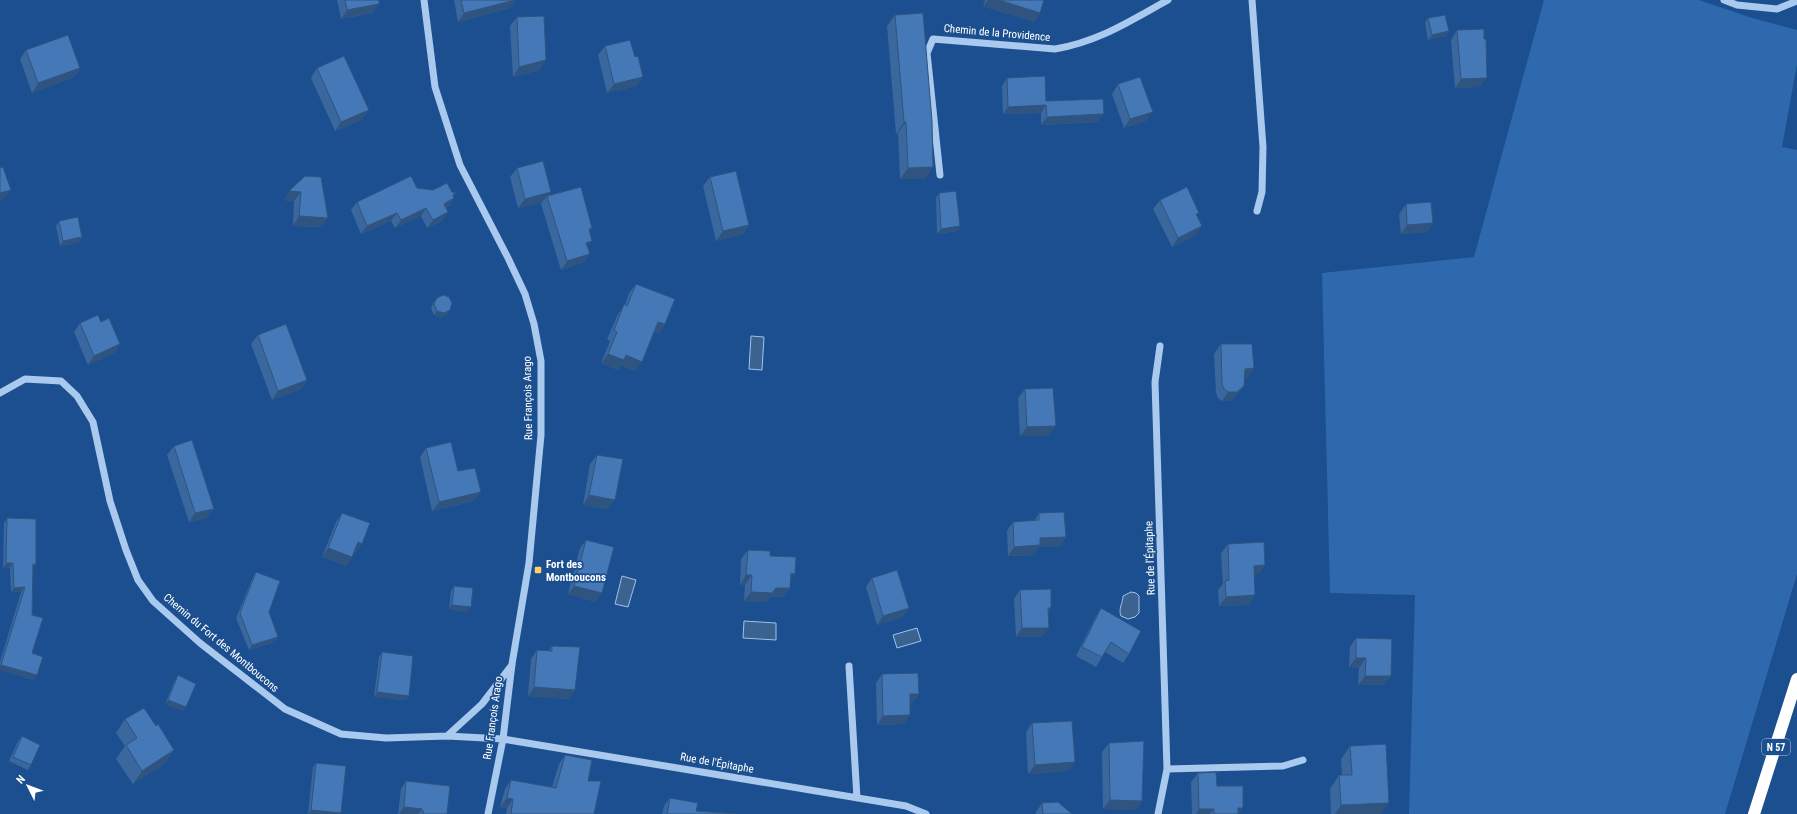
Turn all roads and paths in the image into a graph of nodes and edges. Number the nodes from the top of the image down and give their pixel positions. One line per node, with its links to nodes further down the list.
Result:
1 (424, 0): 10 (street, Rue François Arago)
2 (1168, 0): 6 (street, Chemin de la Providence)
3 (1252, 0): 7 (street)
4 (1724, 0): 5 (street)
5 (1797, 1)
6 (940, 174)
7 (1257, 211)
8 (1160, 346): 16 (street, Rue de l'Épitaphe)
9 (0, 393): 13 (street, Chemin du Fort des Montboucons)
10 (512, 664): 13 (street); 14 (street, Rue François Arago)
11 (849, 666): 17 (street)
12 (1797, 679): 21 (highway, N 57)
13 (447, 736): 14 (street, Chemin du Fort des Montboucons)
14 (503, 739): 17 (street, Rue de l'Épitaphe); 18 (street, Rue François Arago)
15 (1303, 760): 16 (street)
16 (1167, 769): 20 (street, Rue de l'Épitaphe)
17 (857, 798): 19 (street, Rue de l'Épitaphe)
18 (488, 814)
19 (926, 814)
20 (1158, 814)
21 (1754, 814)

